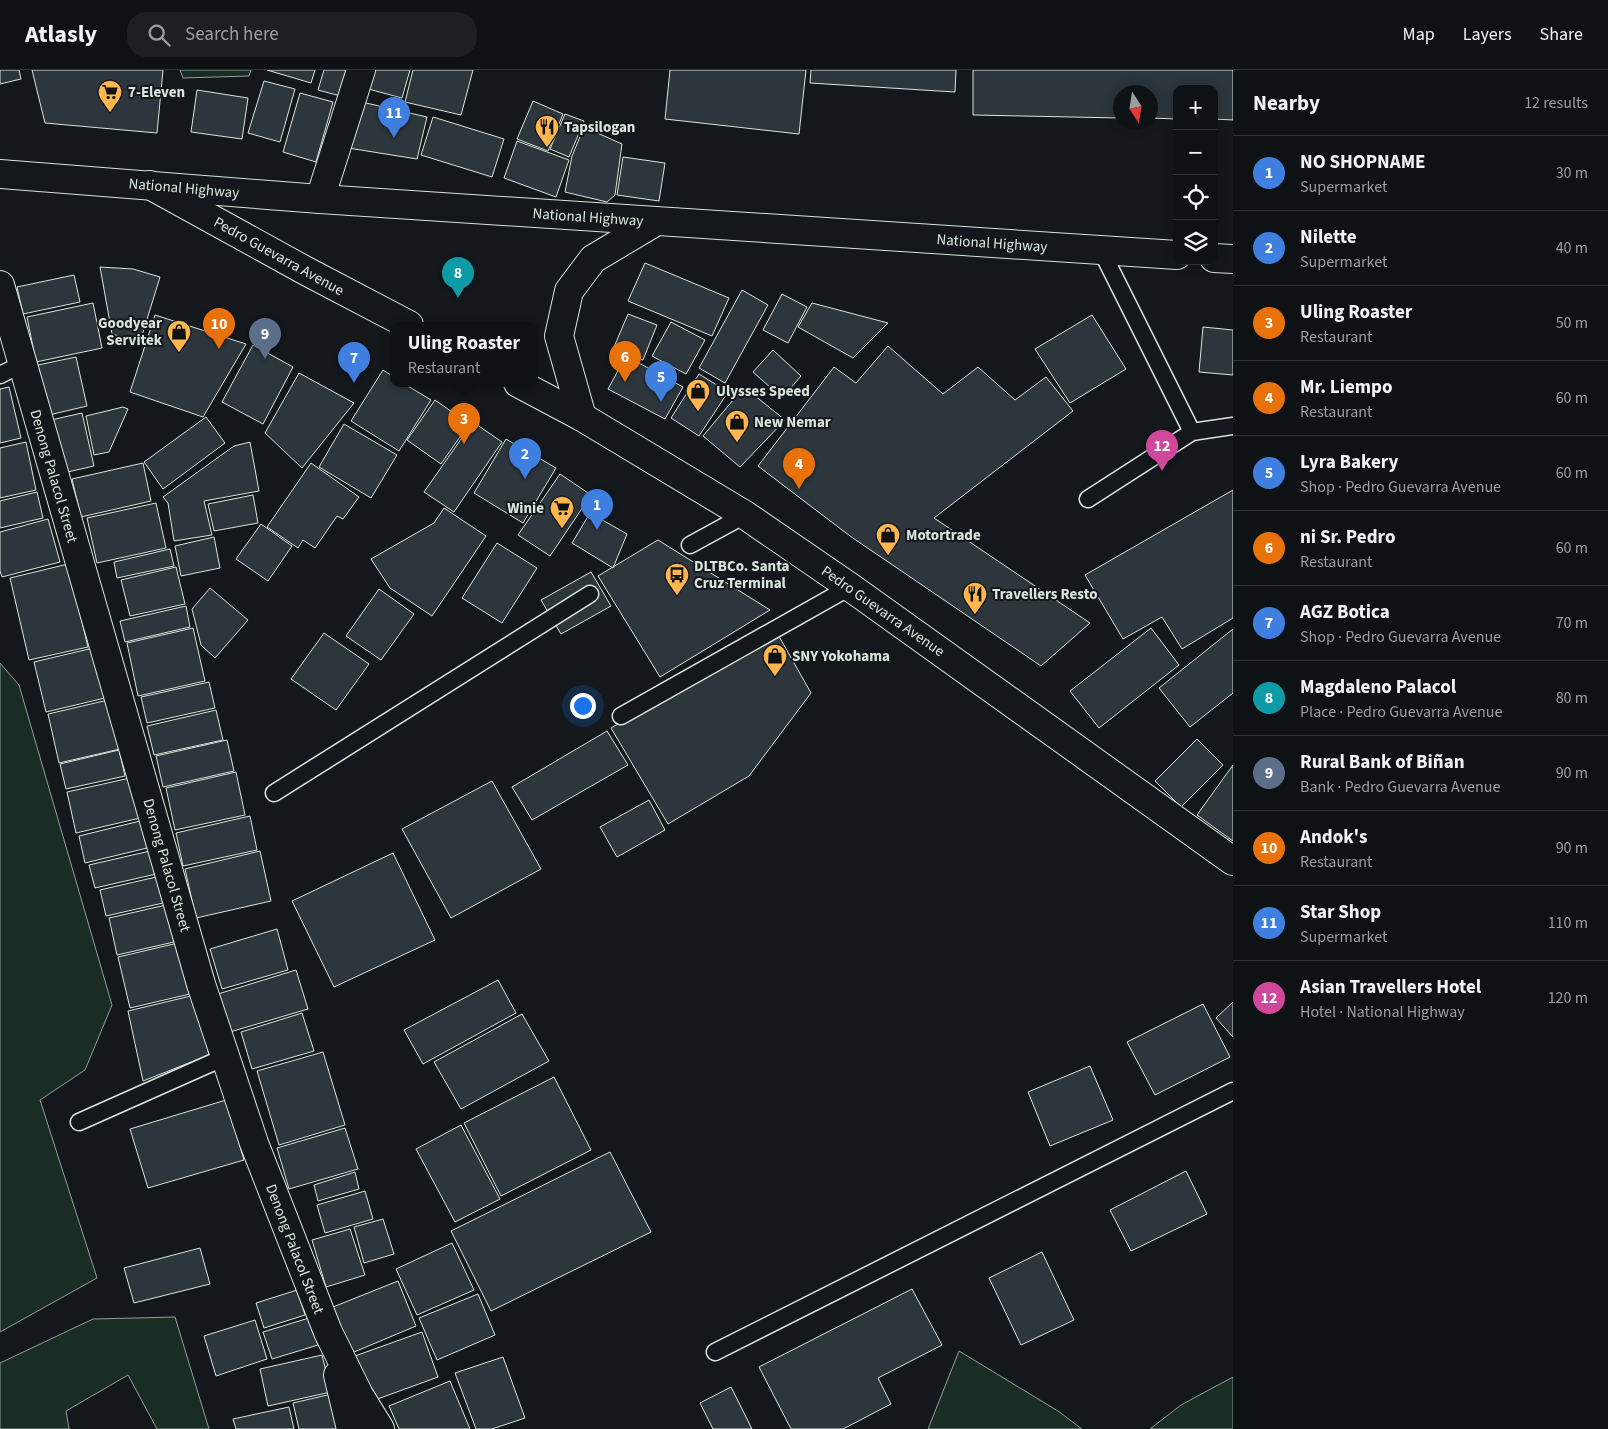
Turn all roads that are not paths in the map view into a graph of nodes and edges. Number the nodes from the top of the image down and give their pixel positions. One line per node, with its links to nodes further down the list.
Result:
1 (362, 70): 4 (main road)
2 (0, 174): 3 (main road, National Highway)
3 (150, 185): 4 (main road, National Highway); 11 (main road, Pedro Guevarra Avenue)
4 (320, 199): 5 (main road, National Highway)
5 (655, 222): 6 (main road, National Highway); 14 (main road)
6 (1101, 250): 7 (main road, National Highway); 16 (lane)
7 (1173, 255)
8 (1218, 258): 9 (main road)
9 (1233, 259)
10 (0, 285): 12 (main road, Denong Palacol Street)
11 (403, 322)
12 (11, 369): 25 (main road, Denong Palacol Street)
13 (526, 387): 14 (main road, Pedro Guevarra Avenue)
14 (582, 417): 18 (main road, Pedro Guevarra Avenue)
15 (1233, 426): 16 (lane)
16 (1192, 432): 17 (lane)
17 (1088, 499)
18 (745, 515): 19 (lane); 20 (main road, Pedro Guevarra Avenue)
19 (690, 545)
20 (850, 587): 22 (lane); 24 (main road, Pedro Guevarra Avenue)
21 (590, 594): 23 (lane)
22 (621, 716)
23 (274, 792)
24 (1233, 861)
25 (225, 1057): 27 (lane); 28 (main road, Denong Palacol Street)
26 (1233, 1091): 29 (lane)
27 (79, 1122)
28 (328, 1332): 30 (main road); 31 (main road, Denong Palacol Street)
29 (715, 1352)
30 (351, 1429)
31 (380, 1429)

